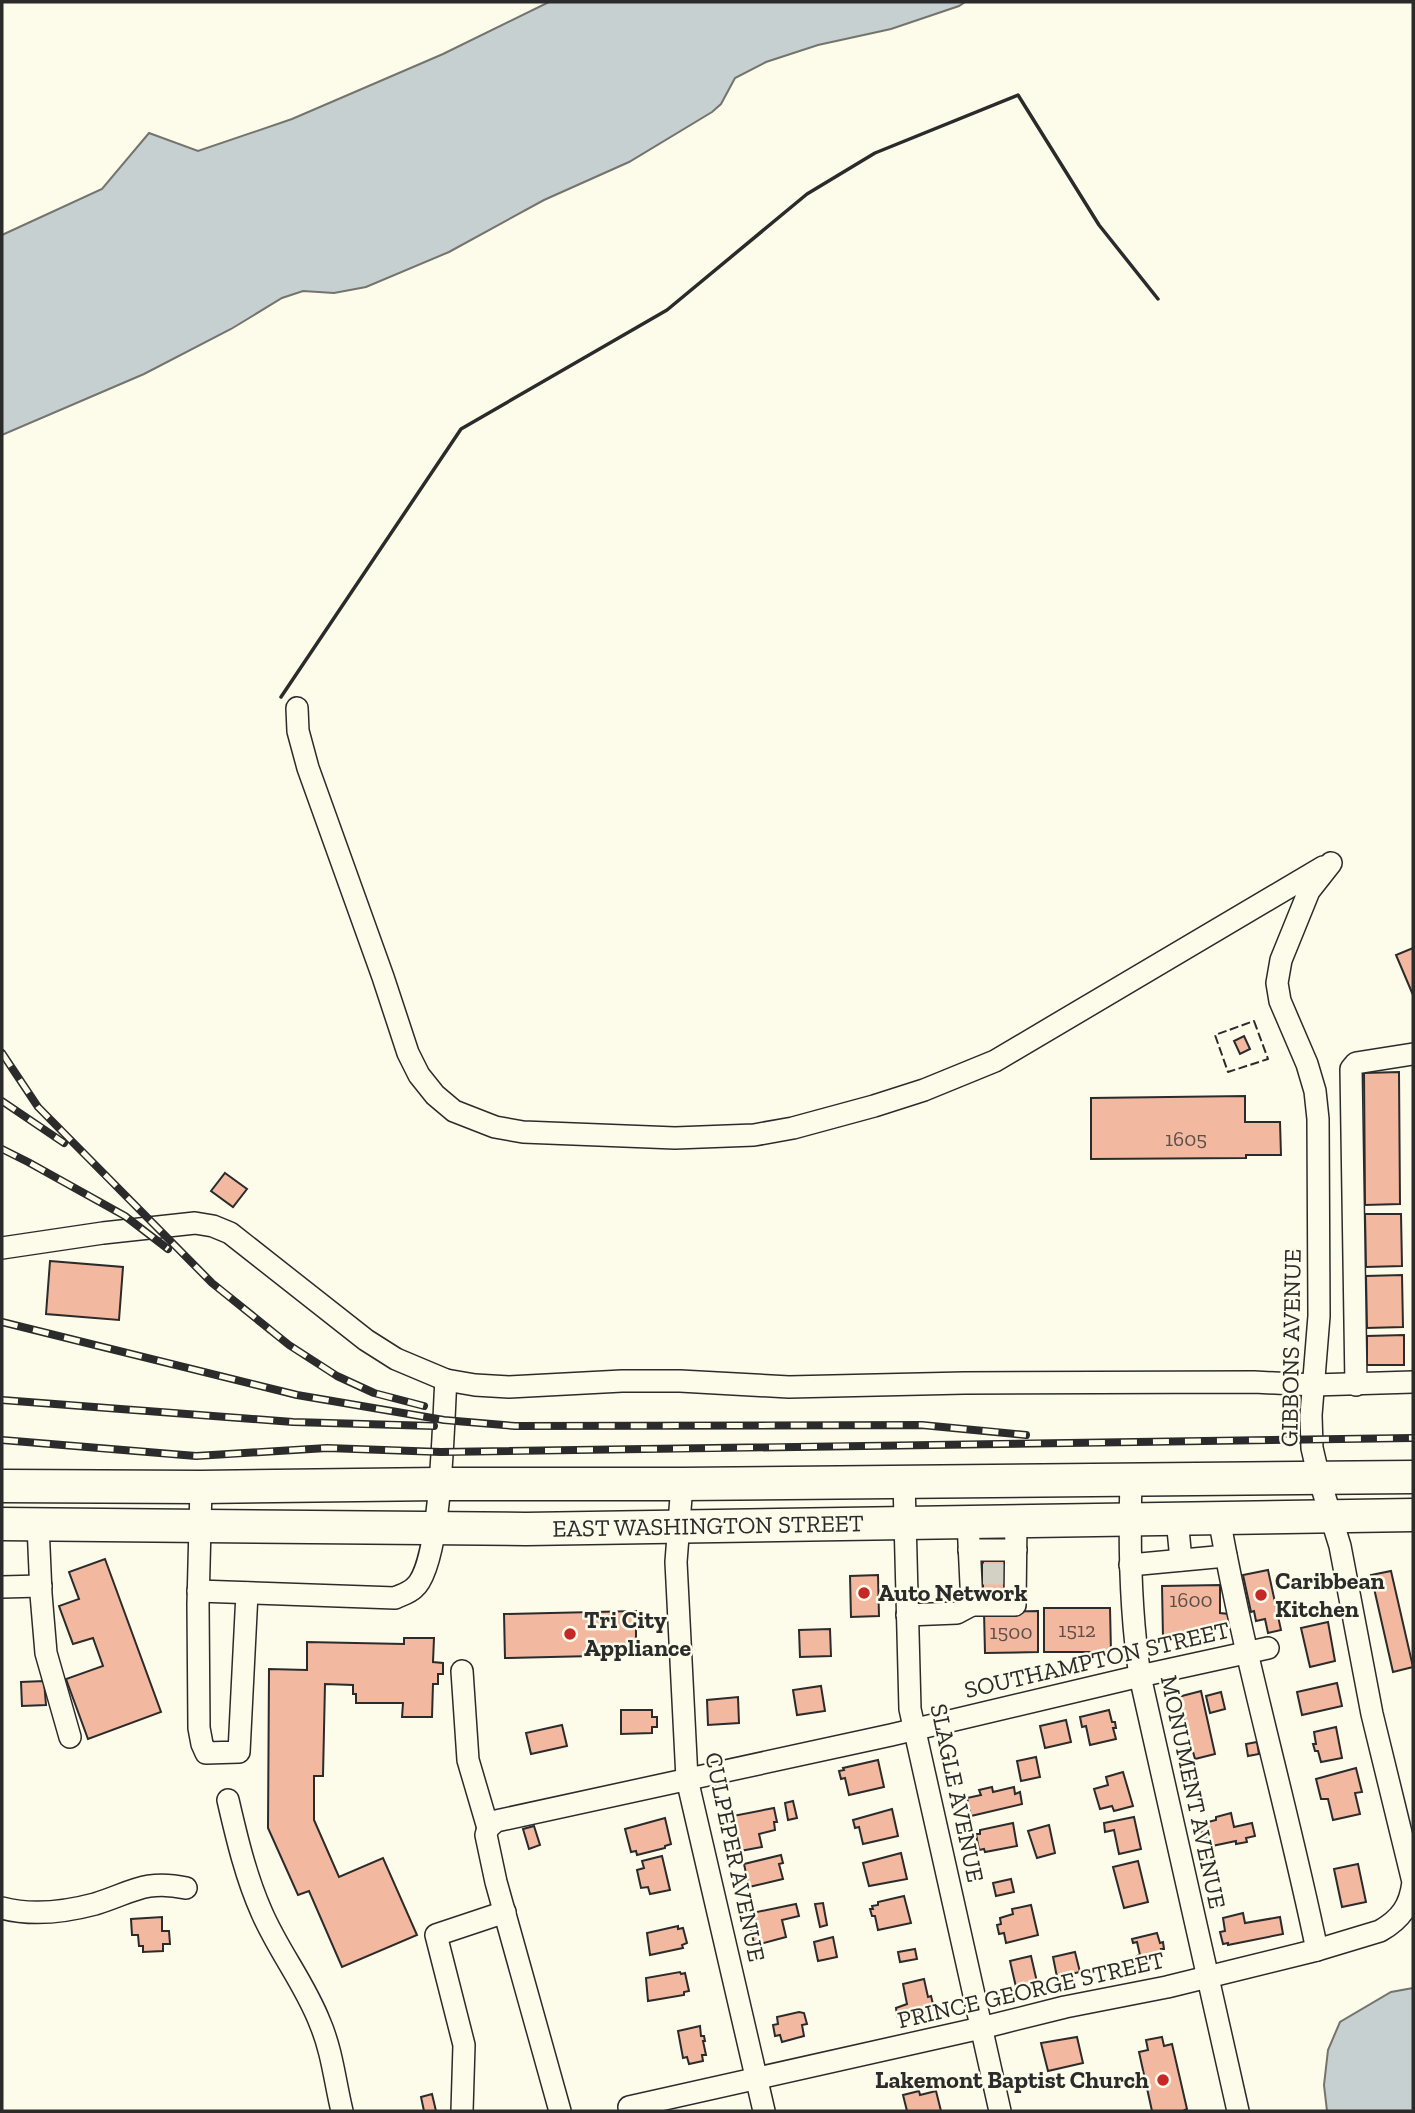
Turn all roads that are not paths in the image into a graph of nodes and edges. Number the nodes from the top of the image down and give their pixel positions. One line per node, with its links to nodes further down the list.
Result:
1 (297, 708): 6 (street, GIBBONS AVENUE)
2 (1413, 1054): 7 (street)
3 (2, 1248): 4 (street)
4 (446, 1380): 6 (street); 12 (street)
5 (1413, 1382): 7 (street)
6 (1314, 1385): 7 (street); 9 (street, GIBBONS AVENUE)
7 (1356, 1385)
8 (1413, 1477): 9 (highway, EAST WASHINGTON STREET)
9 (1319, 1478): 10 (highway, EAST WASHINGTON STREET); 17 (street, GIBBONS AVENUE)
10 (1131, 1480): 11 (highway, EAST WASHINGTON STREET); 20 (street, MONUMENT AVENUE)
11 (904, 1481): 13 (highway, EAST WASHINGTON STREET); 21 (street, SLAGLE AVENUE)
12 (439, 1484): 13 (highway, EAST WASHINGTON STREET); 15 (highway, EAST WASHINGTON STREET); 26 (street)
13 (682, 1485): 25 (street, CULPEPER AVENUE)
14 (2, 1486): 15 (highway, EAST WASHINGTON STREET)
15 (201, 1487): 24 (street)
16 (1413, 1515): 17 (highway, EAST WASHINGTON STREET)
17 (1331, 1516): 18 (highway, EAST WASHINGTON STREET); 49 (street, GIBBONS AVENUE)
18 (1219, 1518): 19 (highway, EAST WASHINGTON STREET); 29 (street)
19 (1177, 1519): 20 (highway, EAST WASHINGTON STREET); 30 (street)
20 (1130, 1520): 28 (highway, EAST WASHINGTON STREET); 31 (street, MONUMENT AVENUE)
21 (905, 1523): 25 (highway, EAST WASHINGTON STREET); 27 (highway, EAST WASHINGTON STREET); 37 (street, SLAGLE AVENUE)
22 (2, 1524): 23 (highway, EAST WASHINGTON STREET)
23 (38, 1525): 24 (highway, EAST WASHINGTON STREET); 32 (street)
24 (200, 1526): 26 (highway, EAST WASHINGTON STREET); 34 (street)
25 (678, 1527): 26 (highway, EAST WASHINGTON STREET); 43 (street, CULPEPER AVENUE)
26 (436, 1529): 35 (street)
27 (969, 1536): 28 (highway, EAST WASHINGTON STREET); 36 (street)
28 (1016, 1536): 36 (street)
29 (1226, 1556): 30 (street); 38 (street)
30 (1181, 1560): 31 (street)
31 (1130, 1565): 40 (street, MONUMENT AVENUE)
32 (41, 1586): 33 (street); 42 (street)
33 (2, 1587)
34 (198, 1591): 35 (street); 35 (street)
35 (247, 1593)
36 (972, 1605): 37 (street)
37 (907, 1615): 41 (street, SLAGLE AVENUE)
38 (1258, 1651): 40 (street, SOUTHAMPTON STREET); 49 (street)
39 (463, 1671): 45 (street)
40 (1140, 1676): 41 (street, SOUTHAMPTON STREET); 50 (street, MONUMENT AVENUE)
41 (913, 1730): 43 (street, SOUTHAMPTON STREET); 51 (street, SLAGLE AVENUE)
42 (70, 1737)
43 (688, 1779): 45 (street, SOUTHAMPTON STREET); 52 (street, CULPEPER AVENUE)
44 (228, 1800): 54 (street)
45 (488, 1828): 48 (street)
46 (186, 1888): 47 (street)
47 (2, 1908)
48 (505, 1912): 55 (street); 56 (street)
49 (1317, 1950): 50 (street, PRINCE GEORGE STREET)
50 (1208, 1978): 51 (street, PRINCE GEORGE STREET); 59 (street, MONUMENT AVENUE)
51 (981, 2028): 52 (street, PRINCE GEORGE STREET); 58 (street, SLAGLE AVENUE)
52 (757, 2079): 53 (street, PRINCE GEORGE STREET); 57 (street, CULPEPER AVENUE)
53 (629, 2107)
54 (342, 2111)
55 (462, 2111)
56 (560, 2111)
57 (764, 2111)
58 (1000, 2111)
59 (1238, 2111)

